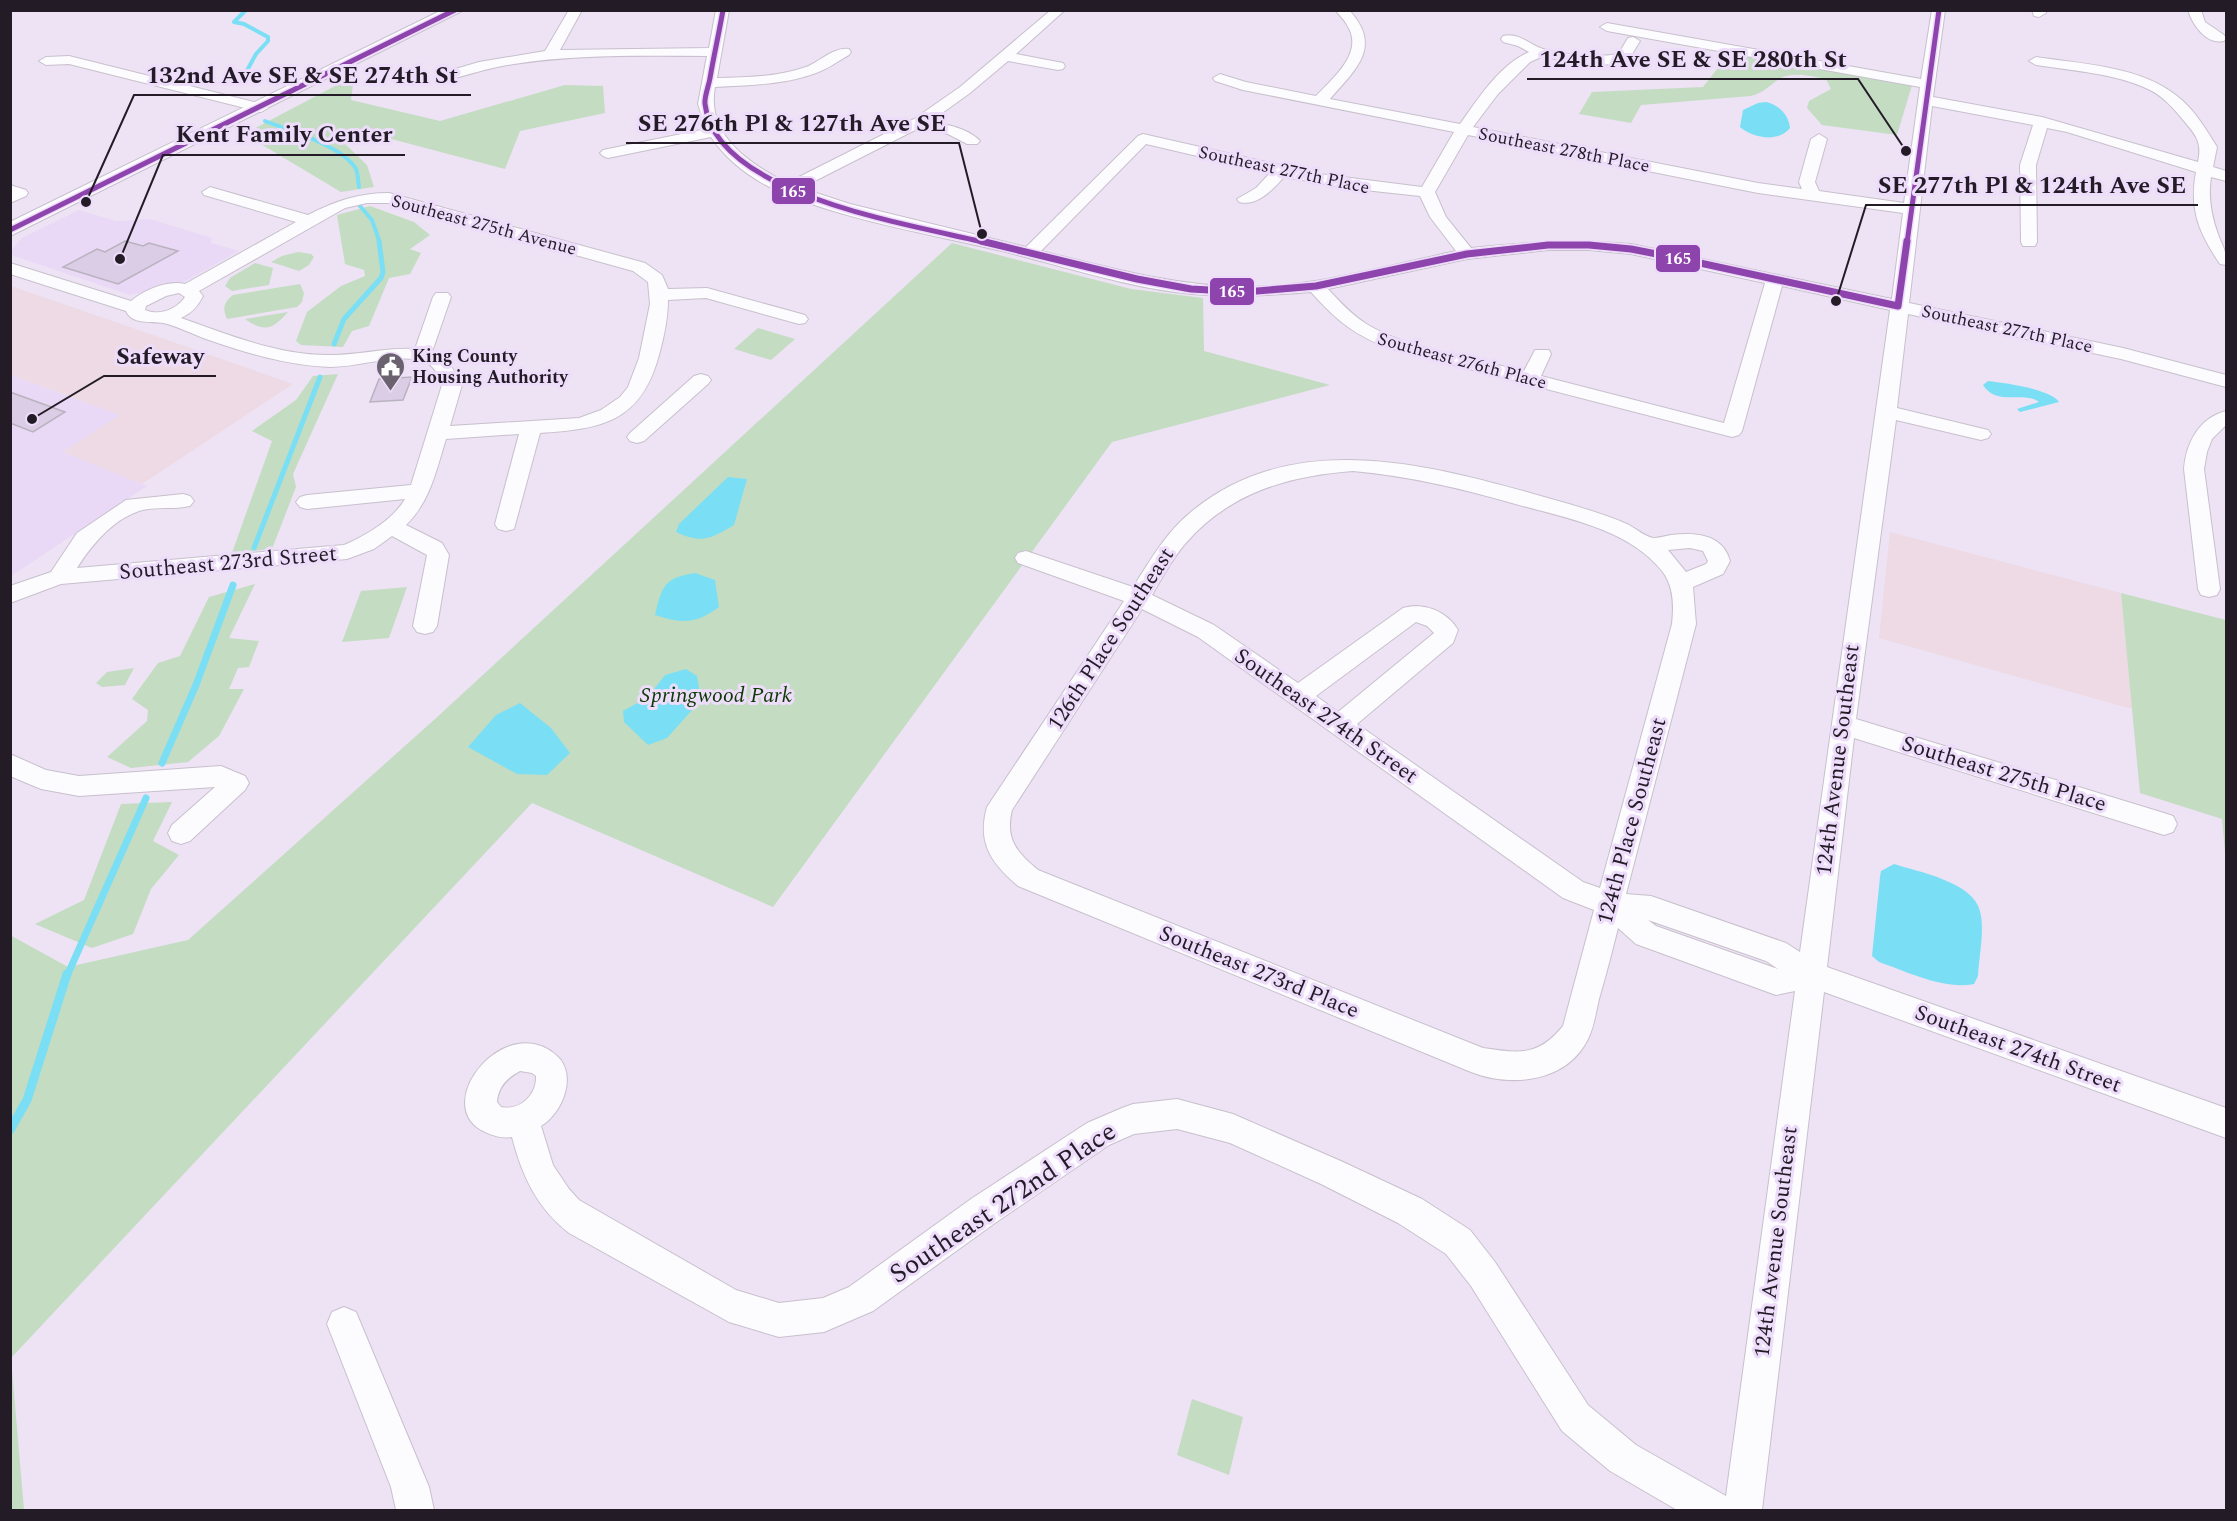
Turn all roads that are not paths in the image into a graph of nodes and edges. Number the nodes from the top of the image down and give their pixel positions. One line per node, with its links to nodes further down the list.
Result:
1 (456, 10): 27 (main road)
2 (576, 10): 14 (street)
3 (723, 10): 12 (street)
4 (1059, 10): 16 (street)
5 (1341, 10): 26 (street)
6 (1939, 10): 25 (street, 124th Avenue Southeast)
7 (2194, 10): 9 (street)
8 (1607, 27): 25 (street)
9 (2219, 38)
10 (1508, 39): 15 (street)
11 (1633, 41): 15 (street)
12 (714, 52): 14 (street); 22 (street)
13 (843, 52): 22 (street)
14 (551, 53): 20 (street)
15 (1539, 53): 30 (street)
16 (1004, 56): 19 (street); 29 (street)
17 (46, 61): 27 (street)
18 (2036, 61): 23 (street)
19 (1058, 66)
20 (447, 76)
21 (1220, 78): 26 (street, Southeast 278th Place)
22 (709, 83): 31 (street)
23 (2168, 86): 24 (street); 35 (street)
24 (2182, 88)
25 (1926, 92): 28 (street); 45 (street, 124th Avenue Southeast)
26 (1320, 101): 30 (street, Southeast 278th Place)
27 (261, 108): 47 (main road)
28 (2042, 121): 35 (street); 48 (street)
29 (919, 122): 33 (street); 38 (street)
30 (1464, 130): 41 (street); 42 (street, Southeast 278th Place)
31 (715, 132): 34 (street); 38 (street)
32 (1819, 139): 42 (street)
33 (972, 141)
34 (608, 153)
35 (2206, 170): 37 (street); 51 (street)
36 (1281, 171): 41 (street, Southeast 277th Place); 44 (street); 49 (street, Southeast 277th Place)
37 (2226, 176)
38 (788, 189): 49 (street)
39 (10, 190): 43 (street)
40 (210, 192): 46 (street)
41 (1427, 192): 50 (street)
42 (1812, 195): 45 (street, Southeast 278th Place)
43 (10, 198)
44 (1245, 199)
45 (1911, 209): 58 (street, 124th Avenue Southeast)
46 (310, 221): 55 (street, Southeast 275th Avenue); 56 (street, Southeast 275th Avenue)
47 (10, 230)
48 (2029, 242)
49 (1029, 253): 54 (street)
50 (1467, 254): 53 (street, Southeast 277th Place); 54 (street, Southeast 277th Place)
51 (2226, 260)
52 (10, 268): 59 (street)
53 (1775, 279): 58 (street, Southeast 277th Place); 64 (street, Southeast 276th Place)
54 (1316, 286): 64 (street, Southeast 276th Place)
55 (187, 290): 59 (street); 60 (street)
56 (661, 295): 61 (street); 67 (street)
57 (442, 297): 63 (street)
58 (1898, 306): 66 (street, Southeast 277th Place); 69 (street, 124th Avenue Southeast)
59 (135, 308): 60 (street)
60 (162, 316): 63 (street)
61 (799, 319)
62 (1542, 354): 64 (street)
63 (422, 355): 72 (street, Southeast 273rd Street)
64 (1530, 379)
65 (701, 380): 68 (street)
66 (2226, 381)
67 (633, 396): 68 (street); 71 (street)
68 (670, 406): 74 (street)
69 (1887, 412): 73 (street); 90 (street, 124th Avenue Southeast)
70 (2226, 417): 84 (street)
71 (531, 427): 72 (street); 78 (street)
72 (438, 433): 75 (street, Southeast 273rd Street)
73 (1981, 434)
74 (637, 436)
75 (420, 491): 77 (street); 79 (street, Southeast 273rd Street)
76 (183, 501): 83 (street)
77 (307, 502)
78 (506, 524)
79 (391, 527): 83 (street, Southeast 273rd Street); 87 (street)
80 (1647, 546): 82 (street); 82 (street); 86 (street, 126th Place Southeast)
81 (1026, 558): 86 (street, Southeast 274th Street)
82 (1675, 574): 95 (street, 124th Place Southeast)
83 (59, 577): 85 (street, Southeast 273rd Street)
84 (2209, 589)
85 (10, 595)
86 (1139, 598): 88 (street, Southeast 274th Street); 94 (street, 126th Place Southeast)
87 (425, 626)
88 (1298, 696): 89 (street, Southeast 274th Street); 89 (street)
89 (1339, 725): 95 (street, Southeast 274th Street)
90 (1844, 725): 92 (street, Southeast 275th Place); 96 (street, 124th Avenue Southeast)
91 (10, 764): 93 (street)
92 (2164, 824)
93 (181, 834)
94 (997, 840): 97 (street, Southeast 273rd Place)
95 (1610, 904): 96 (street, Southeast 274th Street); 97 (street, 124th Place Southeast)
96 (1810, 974): 99 (street, Southeast 274th Street); 103 (street, 124th Avenue Southeast)
97 (1540, 1065)
98 (524, 1119): 102 (street, Southeast 272nd Place)
99 (2226, 1123)
100 (344, 1324): 101 (street)
101 (415, 1510)
102 (1713, 1510)
103 (1743, 1510)

